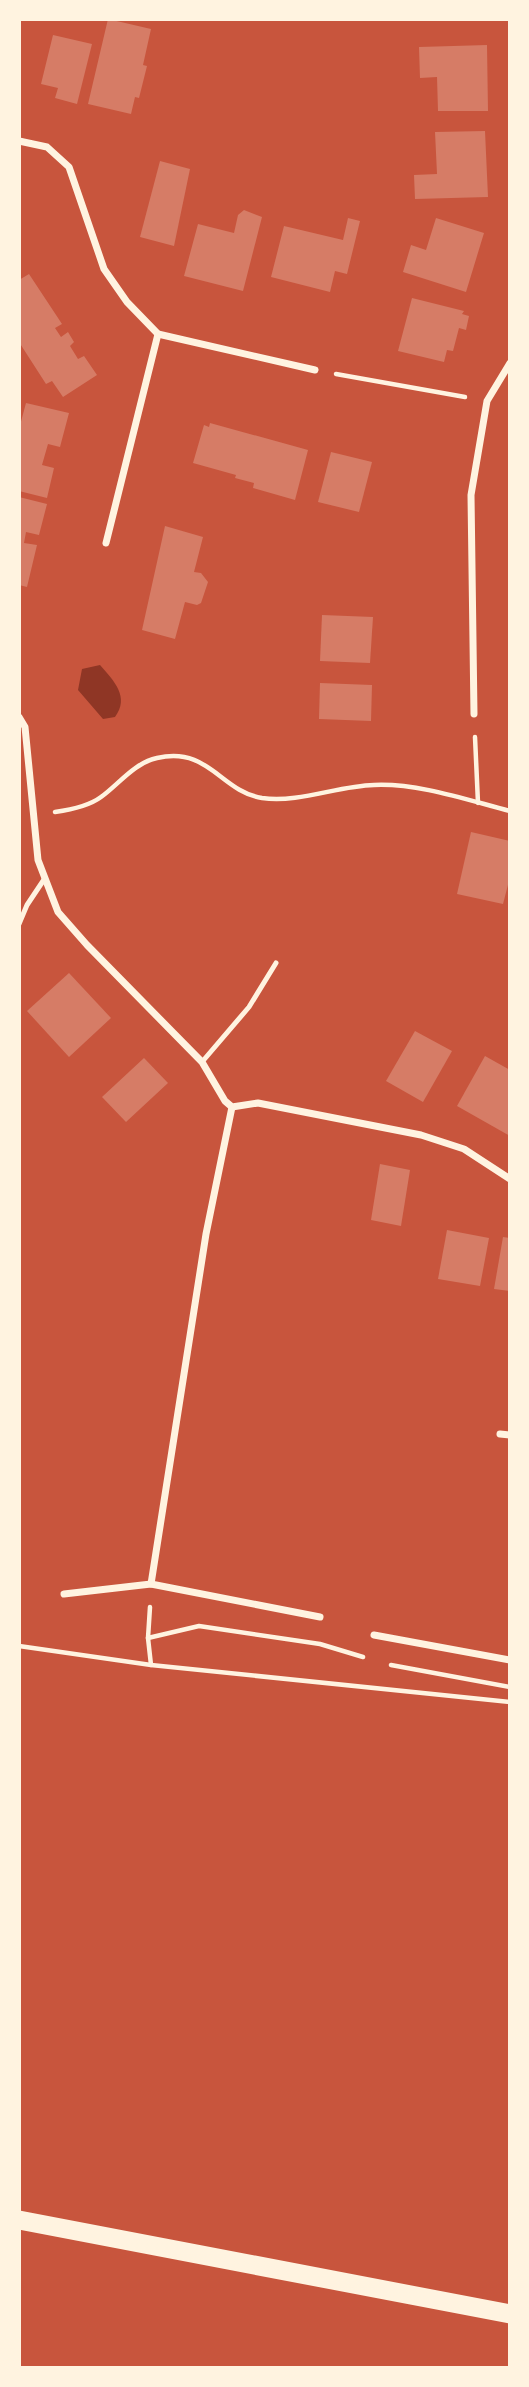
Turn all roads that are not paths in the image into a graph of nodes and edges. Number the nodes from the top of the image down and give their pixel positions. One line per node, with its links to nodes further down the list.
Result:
1 (19, 141): 2 (street)
2 (158, 334): 4 (street); 5 (street)
3 (510, 363): 6 (street)
4 (315, 370)
5 (106, 543)
6 (474, 714)
7 (19, 717): 8 (street)
8 (45, 878): 9 (lane); 11 (street)
9 (19, 924)
10 (276, 964): 11 (lane)
11 (202, 1062): 12 (street)
12 (232, 1107): 13 (street); 16 (street)
13 (510, 1179)
14 (500, 1434): 15 (street)
15 (510, 1435)
16 (151, 1584): 17 (street); 18 (street)
17 (64, 1594)
18 (320, 1617)
19 (374, 1635): 20 (street)
20 (510, 1660)
21 (19, 2220): 22 (highway)
22 (510, 2314)

